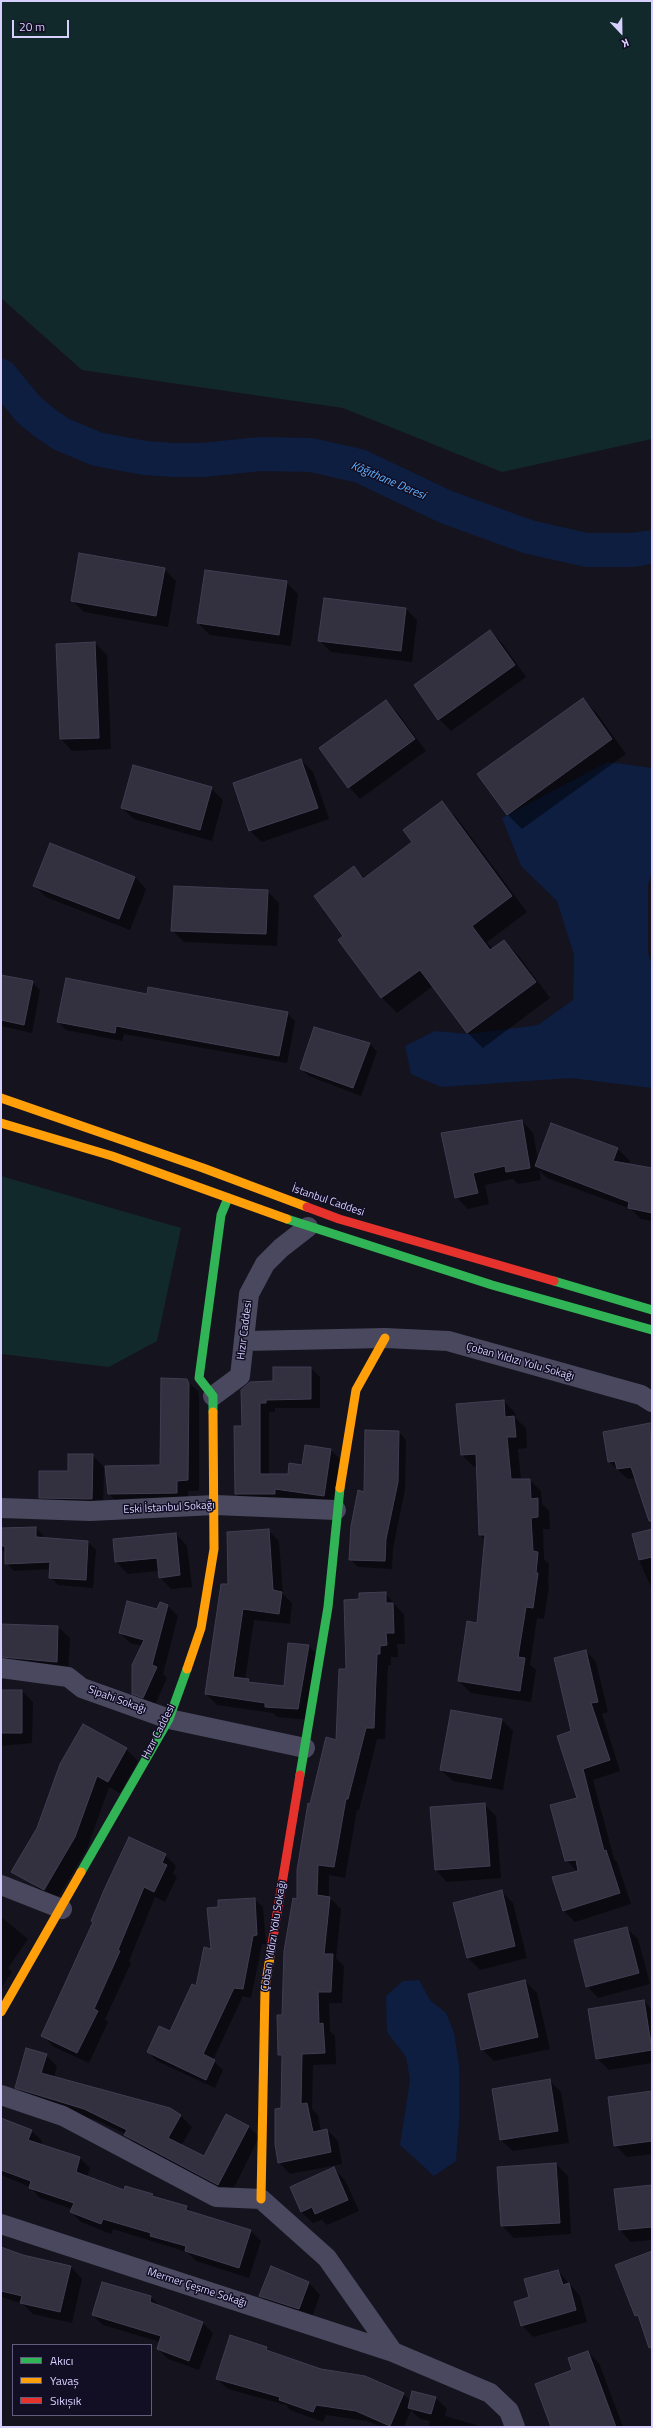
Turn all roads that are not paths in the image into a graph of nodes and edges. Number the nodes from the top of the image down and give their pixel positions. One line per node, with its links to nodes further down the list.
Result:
1 (1, 1098): 3 (street, İstanbul Caddesi)
2 (1, 1123): 4 (street)
3 (234, 1180): 4 (street); 6 (street, İstanbul Caddesi)
4 (228, 1198): 5 (street); 10 (street)
5 (308, 1227): 7 (street); 9 (street, Hızır Caddesi)
6 (652, 1310)
7 (652, 1330)
8 (385, 1338): 9 (street, Çoban Yıldızı Yolu Sokağı); 11 (street, Çoban Yıldızı Yolu Sokağı); 14 (street)
9 (245, 1341): 10 (street, Hızır Caddesi)
10 (213, 1396): 12 (street, Hızır Caddesi)
11 (652, 1402)
12 (215, 1505): 13 (street, Eski İstanbul Sokağı); 14 (street, Eski İstanbul Sokağı); 16 (street, Hızır Caddesi)
13 (1, 1508)
14 (336, 1510): 17 (street, Çoban Yıldızı Yolu Sokağı)
15 (1, 1668): 16 (street, Sipahi Sokağı)
16 (169, 1719): 17 (street, Sipahi Sokağı); 19 (street, Hızır Caddesi)
17 (305, 1748): 22 (street, Çoban Yıldızı Yolu Sokağı)
18 (1, 1885): 19 (street)
19 (62, 1909): 20 (street, Hızır Caddesi)
20 (1, 2012)
21 (1, 2095): 22 (street)
22 (261, 2199): 24 (street)
23 (1, 2224): 24 (street, Mermer Çeşme Sokağı)
24 (392, 2352): 25 (street, Mermer Çeşme Sokağı)
25 (515, 2427)

